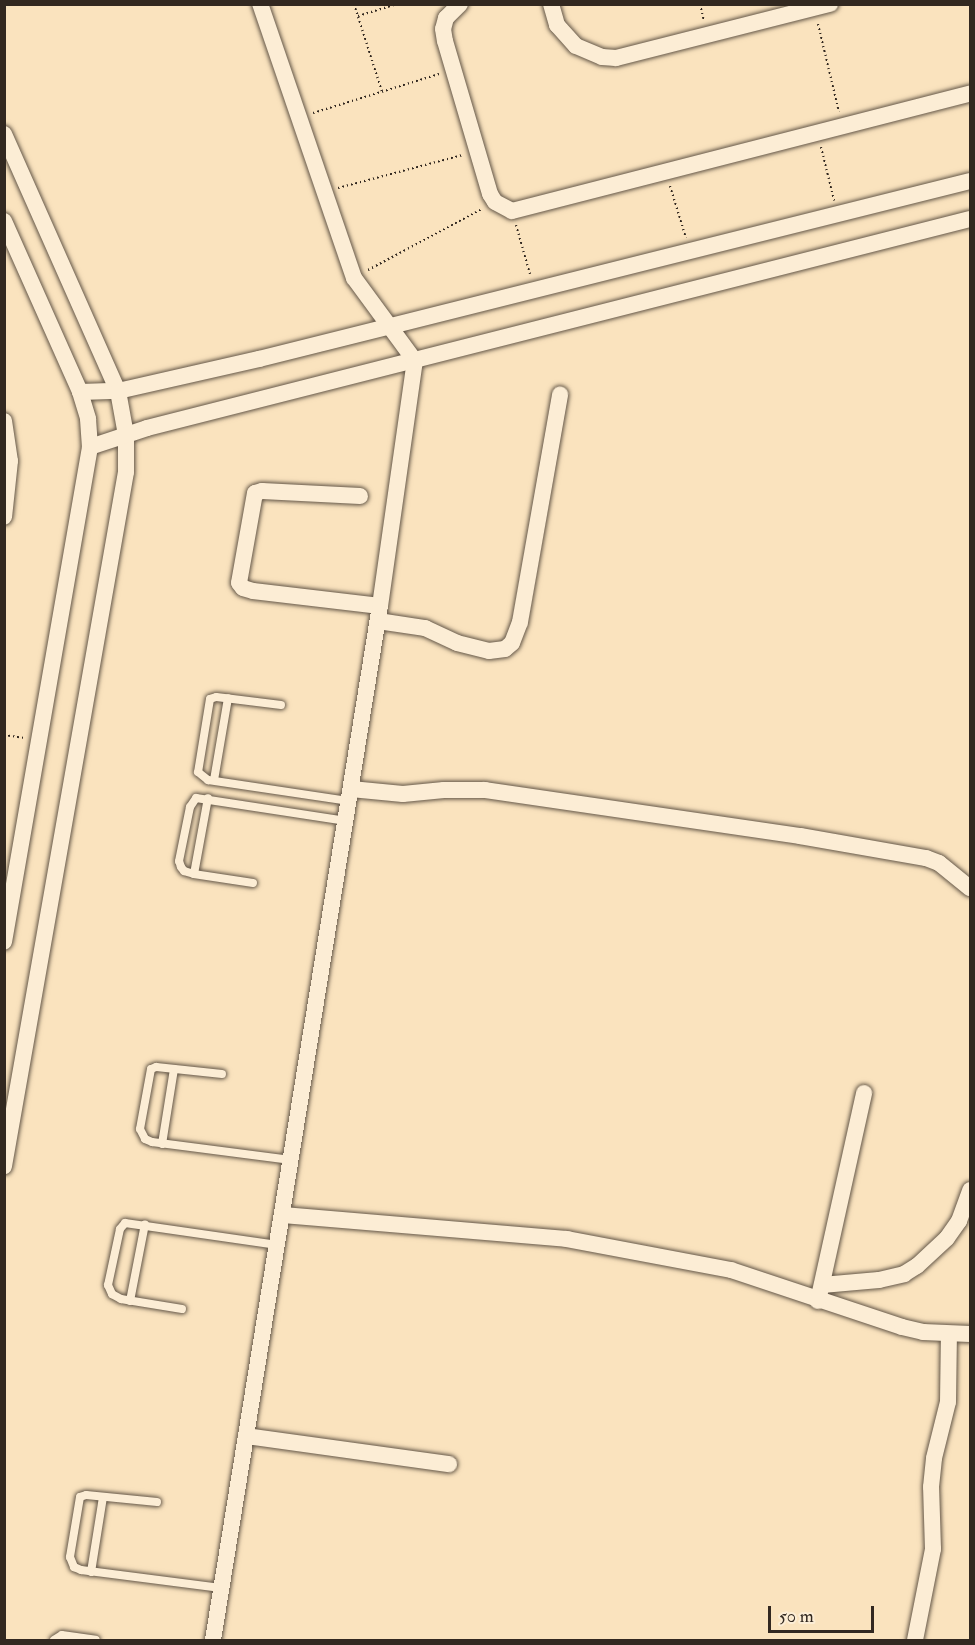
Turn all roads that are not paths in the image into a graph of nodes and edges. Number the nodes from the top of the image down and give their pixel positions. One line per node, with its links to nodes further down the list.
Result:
1 (260, 4): 10 (street)
2 (460, 4): 5 (street)
3 (551, 4): 4 (street)
4 (822, 7)
5 (970, 93)
6 (4, 134): 12 (street)
7 (970, 181): 10 (street)
8 (970, 219): 11 (street)
9 (4, 221): 13 (street)
10 (390, 325): 11 (street); 12 (street)
11 (415, 361): 16 (street); 20 (street)
12 (118, 391): 13 (street); 16 (street)
13 (80, 392): 17 (street)
14 (560, 394): 20 (street)
15 (4, 421): 19 (street)
16 (126, 435): 17 (street); 36 (street)
17 (90, 447): 30 (street)
18 (360, 496): 20 (street)
19 (4, 517)
20 (379, 614): 24 (street)
21 (228, 698): 22 (lane); 23 (lane); 23 (lane)
22 (281, 705)
23 (214, 780): 24 (lane)
24 (350, 795): 26 (street); 29 (street)
25 (208, 798): 26 (lane); 27 (lane); 27 (lane)
26 (346, 821): 35 (street)
27 (194, 874): 28 (lane)
28 (253, 884)
29 (970, 888)
30 (4, 942)
31 (174, 1069): 32 (lane); 34 (lane); 34 (lane)
32 (222, 1074)
33 (864, 1093): 41 (street)
34 (162, 1144): 35 (lane)
35 (291, 1160): 38 (street)
36 (4, 1166)
37 (970, 1190): 41 (street)
38 (282, 1215): 40 (street); 41 (street)
39 (145, 1224): 40 (lane); 42 (lane); 42 (lane)
40 (277, 1245): 46 (street)
41 (820, 1293): 44 (street)
42 (130, 1301): 43 (lane)
43 (182, 1309)
44 (949, 1334): 45 (street); 56 (street)
45 (970, 1334)
46 (246, 1436): 47 (street); 51 (street)
47 (448, 1464)
48 (103, 1497): 49 (lane); 50 (lane); 50 (lane)
49 (156, 1502)
50 (91, 1572): 51 (lane)
51 (221, 1588): 55 (street)
52 (80, 1639): 53 (lane); 54 (lane)
53 (54, 1641)
54 (96, 1641)
55 (213, 1641)
56 (915, 1641)

